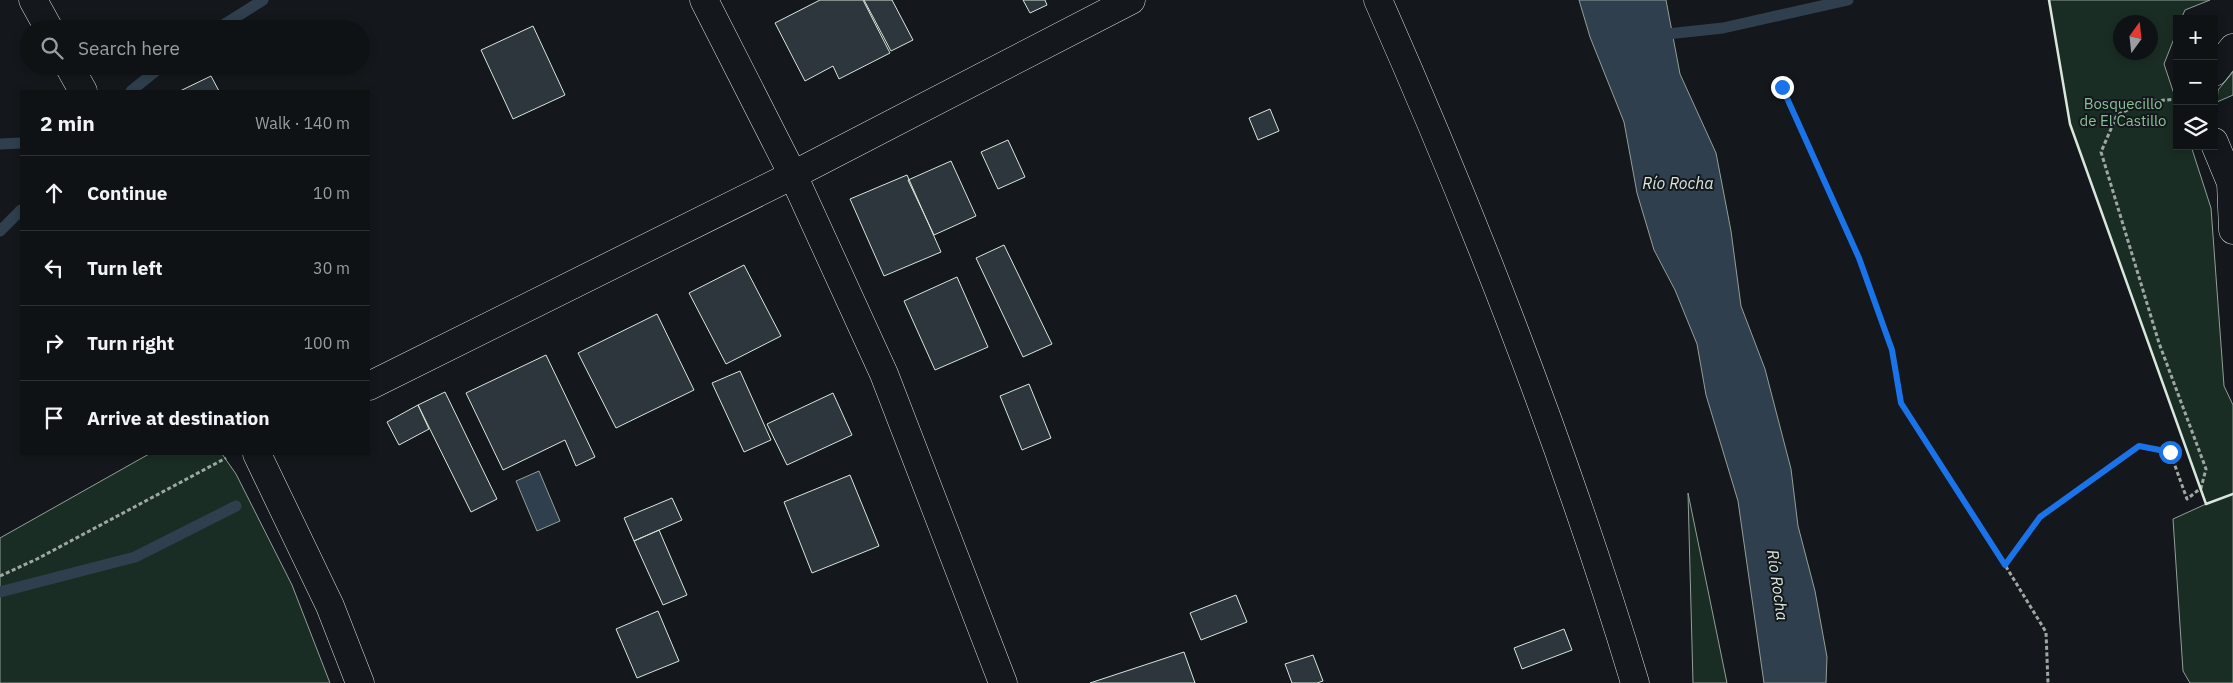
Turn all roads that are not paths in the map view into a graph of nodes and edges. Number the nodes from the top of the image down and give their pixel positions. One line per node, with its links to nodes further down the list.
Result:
1 (33, 0): 5 (street)
2 (704, 0): 11 (street)
3 (1131, 0): 11 (street)
4 (1378, 0): 18 (street)
5 (44, 20)
6 (2233, 48): 7 (street)
7 (2218, 67)
8 (74, 75): 9 (street)
9 (82, 90)
10 (2217, 150): 12 (street)
11 (793, 175): 14 (street); 17 (street)
12 (2232, 186): 13 (street)
13 (2233, 230)
14 (370, 386)
15 (257, 455): 16 (street)
16 (360, 683)
17 (1003, 683)
18 (1635, 683)

